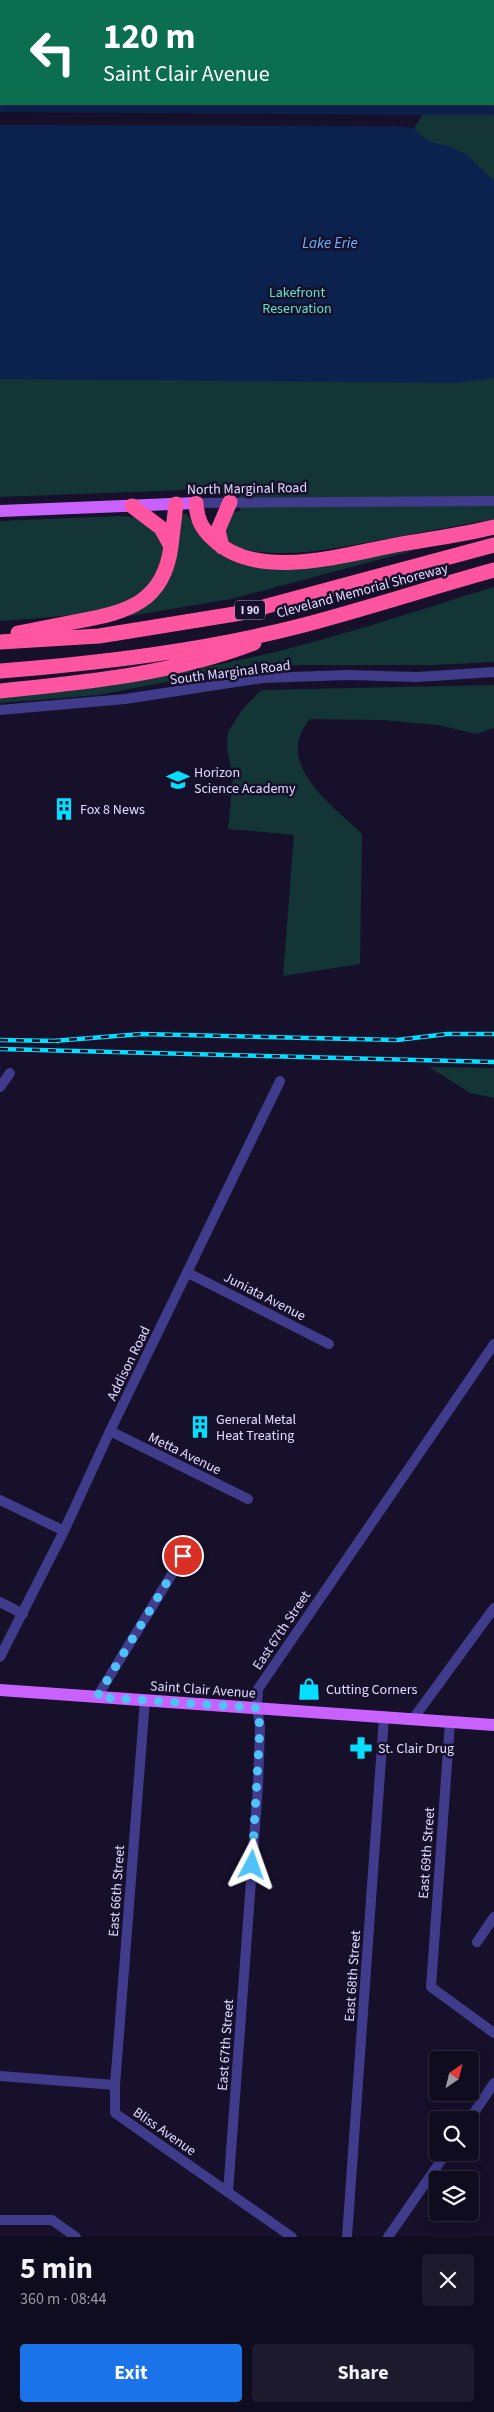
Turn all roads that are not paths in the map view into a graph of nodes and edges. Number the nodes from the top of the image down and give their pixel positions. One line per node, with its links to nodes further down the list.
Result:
1 (494, 501): 2 (street, North Marginal Road)
2 (230, 502): 3 (street, North Marginal Road); 10 (highway)
3 (196, 503): 4 (main road, North Marginal Road); 10 (highway)
4 (176, 504): 5 (main road, North Marginal Road); 9 (highway)
5 (132, 506): 6 (main road, North Marginal Road); 9 (highway)
6 (0, 511)
7 (494, 527): 10 (highway)
8 (494, 545): 14 (highway, Cleveland Memorial Shoreway / I 90)
9 (171, 546): 13 (highway)
10 (222, 547)
11 (494, 570): 12 (highway, Cleveland Memorial Shoreway / I 90)
12 (300, 626): 15 (highway, Cleveland Memorial Shoreway / I 90); 17 (highway)
13 (0, 636)
14 (0, 642)
15 (0, 671)
16 (494, 672): 18 (street, South Marginal Road)
17 (0, 691)
18 (0, 710)
19 (10, 1073): 21 (street)
20 (280, 1080): 22 (street, Addison Road)
21 (0, 1087)
22 (188, 1273): 23 (street, Juniata Avenue); 25 (street, Addison Road)
23 (329, 1344)
24 (494, 1344): 37 (street, East 67th Street)
25 (110, 1431): 26 (street, Metta Avenue); 28 (street, Addison Road)
26 (248, 1499)
27 (0, 1500): 28 (street)
28 (64, 1531): 32 (street, Addison Road)
29 (183, 1556): 35 (street)
30 (0, 1602): 32 (street)
31 (494, 1608): 39 (street)
32 (23, 1614): 33 (street, Addison Road)
33 (0, 1657)
34 (0, 1690): 35 (main road, Saint Clair Avenue)
35 (97, 1697): 36 (main road, Saint Clair Avenue)
36 (145, 1700): 37 (main road, Saint Clair Avenue); 47 (street, East 66th Street)
37 (257, 1708): 38 (main road, Saint Clair Avenue); 50 (street, East 67th Street)
38 (384, 1717): 39 (main road, Saint Clair Avenue); 54 (street, East 68th Street)
39 (413, 1719): 40 (main road, Saint Clair Avenue)
40 (450, 1722): 41 (main road, Saint Clair Avenue); 44 (street, East 69th Street)
41 (494, 1725)
42 (494, 1917): 43 (street)
43 (477, 1942)
44 (494, 2033)
45 (0, 2076): 47 (street)
46 (494, 2084): 48 (street)
47 (115, 2085): 50 (street, Bliss Avenue)
48 (475, 2111)
49 (440, 2161): 55 (street)
50 (228, 2192): 53 (street, Bliss Avenue)
51 (0, 2220): 52 (street)
52 (76, 2237)
53 (292, 2237)
54 (347, 2237)
55 (388, 2237)

